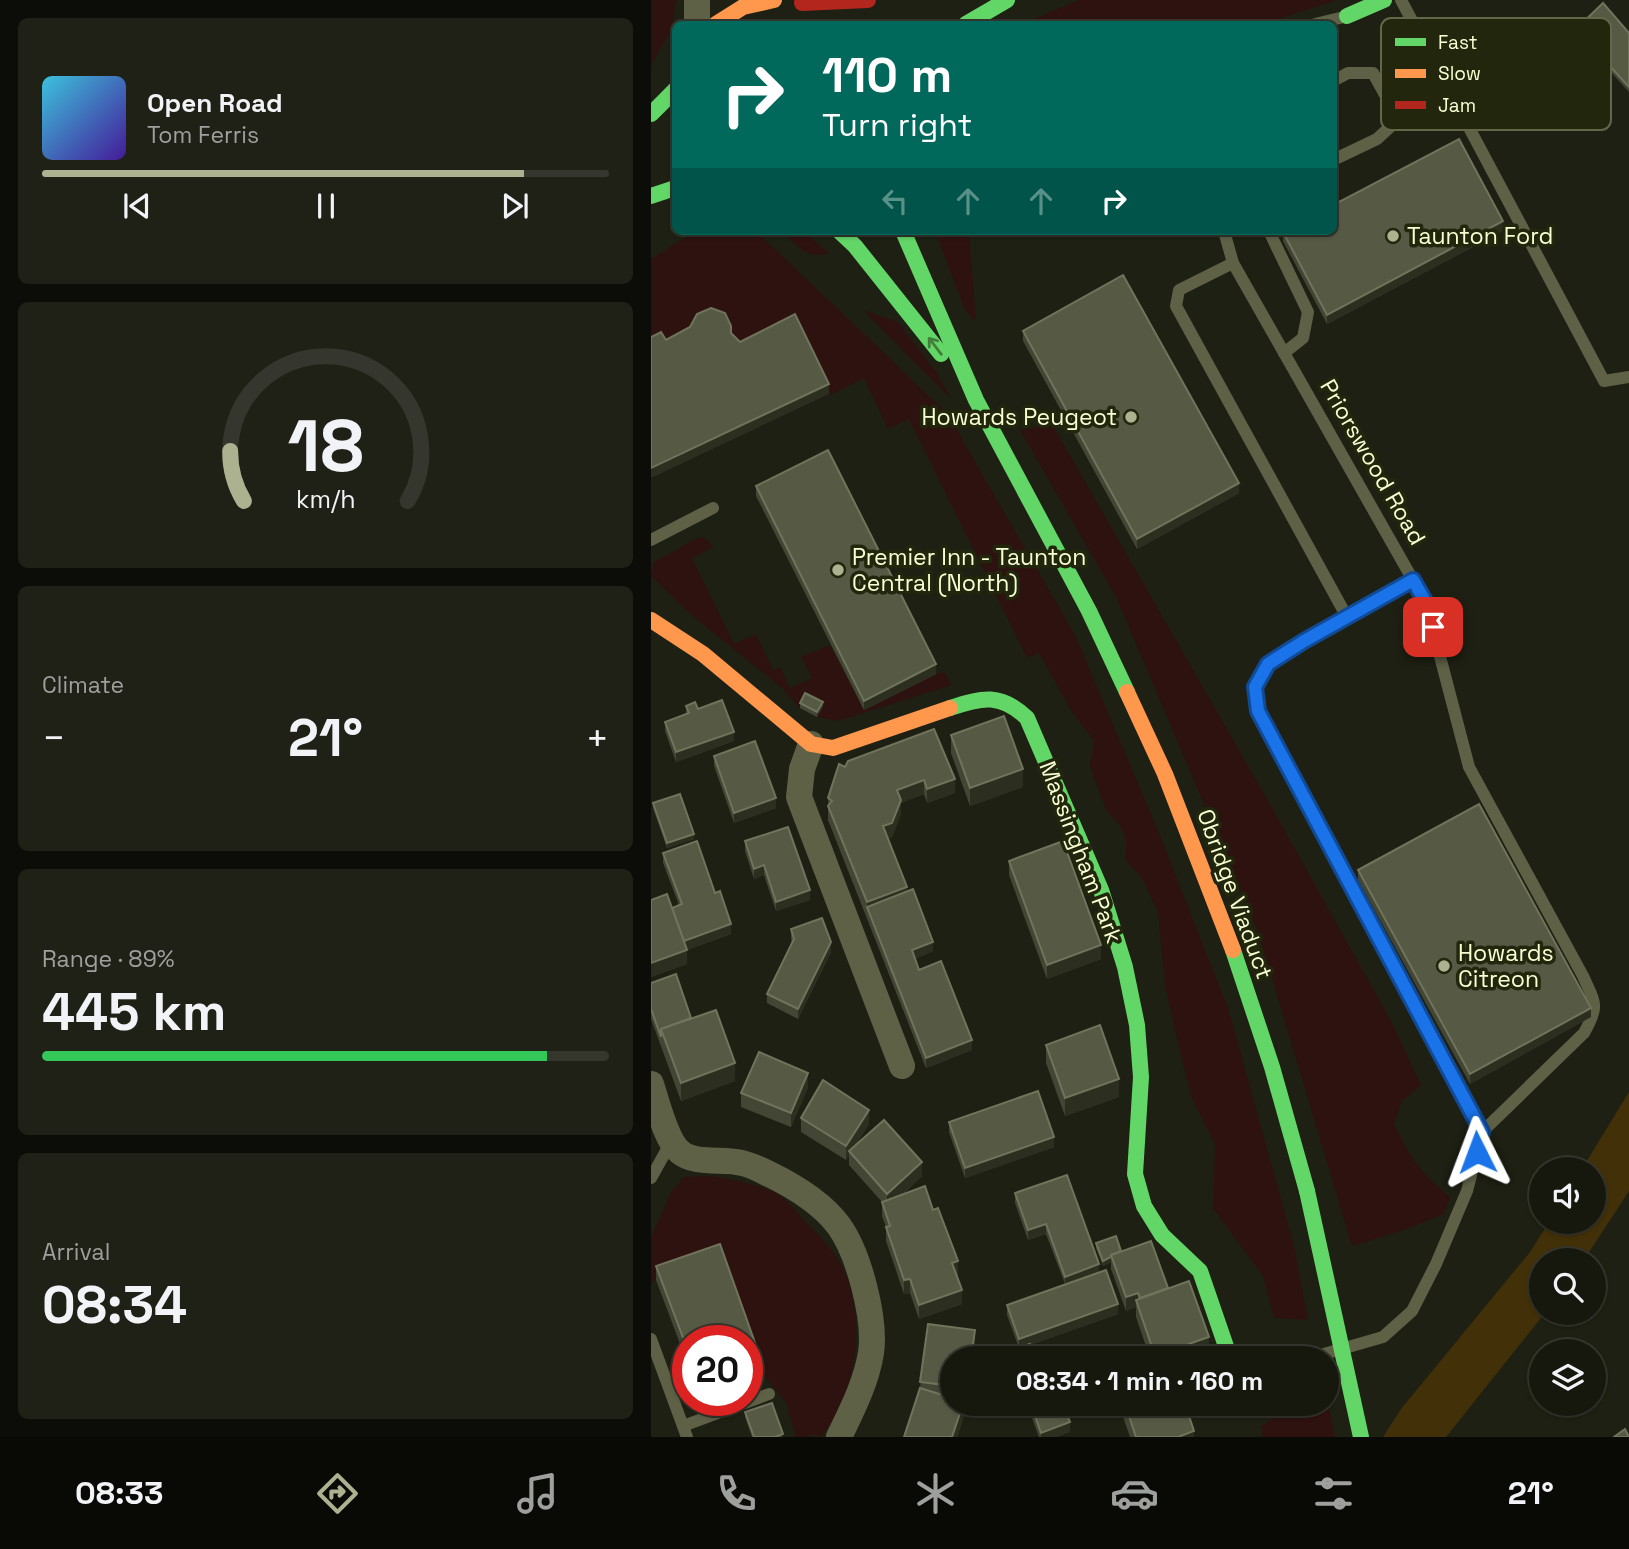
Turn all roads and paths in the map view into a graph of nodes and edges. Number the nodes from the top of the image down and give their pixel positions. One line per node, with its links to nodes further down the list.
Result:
1 (697, 0): 11 (street)
2 (774, 0): 12 (main road)
3 (868, 0): 7 (main road)
4 (1007, 0): 13 (main road)
5 (1384, 0): 8 (main road)
6 (1401, 0): 10 (lane)
7 (796, 1): 9 (main road)
8 (1347, 16): 14 (lane)
9 (831, 18)
10 (1411, 18)
11 (697, 21)
12 (720, 21)
13 (971, 21)
14 (1327, 21)
15 (1337, 79): 16 (lane)
16 (1381, 87)
17 (672, 93): 18 (main road)
18 (651, 114)
19 (1387, 130): 21 (lane)
20 (1470, 130): 30 (lane)
21 (1337, 158)
22 (672, 189): 23 (main road)
23 (651, 196)
24 (843, 235): 31 (main road, Obridge Viaduct, one-way to 24)
25 (905, 235): 31 (main road, Obridge Viaduct)
26 (1225, 235): 28 (lane, Priorswood Road)
27 (1271, 235): 29 (lane)
28 (1233, 263): 29 (lane, Priorswood Road); 35 (lane)
29 (1284, 353): 34 (lane, Priorswood Road)
30 (1629, 377)
31 (976, 400): 49 (main road, Obridge Viaduct, bridge)
32 (713, 508): 33 (lane)
33 (651, 540)
34 (1413, 580): 35 (lane); 40 (lane, Priorswood Road)
35 (1347, 617): 40 (lane)
36 (651, 620): 37 (main road)
37 (811, 744): 38 (street); 44 (main road, Massingham Park)
38 (902, 1066)
39 (651, 1084): 41 (street)
40 (1482, 1132): 45 (lane)
41 (671, 1141): 42 (lane); 48 (street)
42 (651, 1178)
43 (651, 1339): 47 (lane)
44 (1226, 1346)
45 (1339, 1350)
46 (769, 1394): 47 (lane)
47 (685, 1432)
48 (839, 1437)
49 (1361, 1437)

